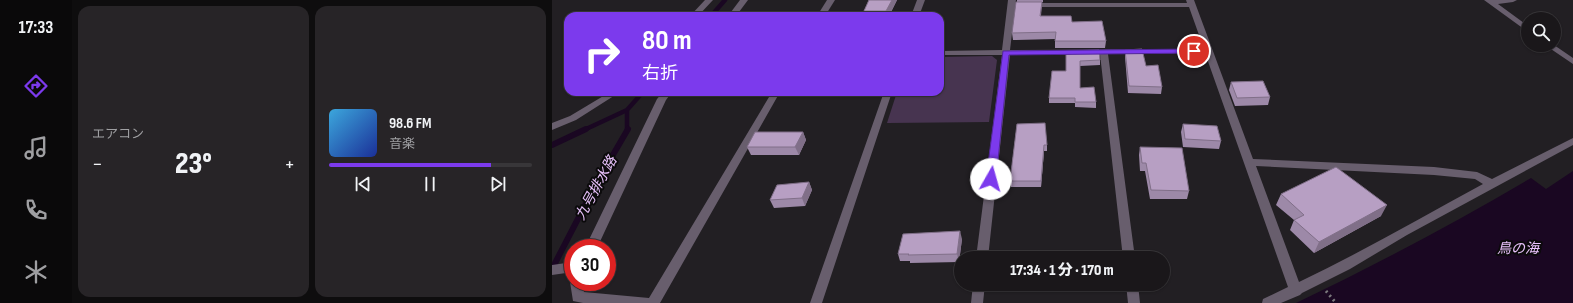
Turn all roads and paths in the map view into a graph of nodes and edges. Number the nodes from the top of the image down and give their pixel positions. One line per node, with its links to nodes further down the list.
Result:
1 (709, 0): 10 (street)
2 (744, 0): 11 (street)
3 (831, 0): 12 (street)
4 (921, 0): 13 (street)
5 (1513, 0): 9 (street)
6 (1011, 2): 7 (street); 21 (street)
7 (1078, 2): 8 (street)
8 (1191, 2): 15 (street)
9 (1490, 2): 14 (street)
10 (698, 12)
11 (735, 12)
12 (824, 12)
13 (916, 12)
14 (1521, 25)
15 (1209, 51): 16 (street); 29 (street)
16 (1104, 52): 21 (street); 33 (street)
17 (1559, 52): 22 (street)
18 (1561, 52): 19 (street)
19 (1573, 52)
20 (944, 53): 21 (street)
21 (1006, 53): 32 (street)
22 (1573, 62)
23 (609, 96): 27 (street)
24 (665, 96): 31 (street)
25 (774, 96): 41 (street)
26 (887, 96): 42 (street)
27 (552, 127)
28 (1573, 141): 30 (street)
29 (1249, 162): 30 (street); 39 (street)
30 (1492, 184): 39 (street)
31 (595, 239)
32 (983, 251)
33 (1128, 251)
34 (564, 268): 35 (street)
35 (552, 270)
36 (577, 291): 40 (street)
37 (978, 291): 43 (street)
38 (1133, 291): 44 (street)
39 (1296, 291): 45 (street)
40 (648, 303)
41 (653, 303)
42 (816, 303)
43 (977, 303)
44 (1134, 303)
45 (1268, 303)

